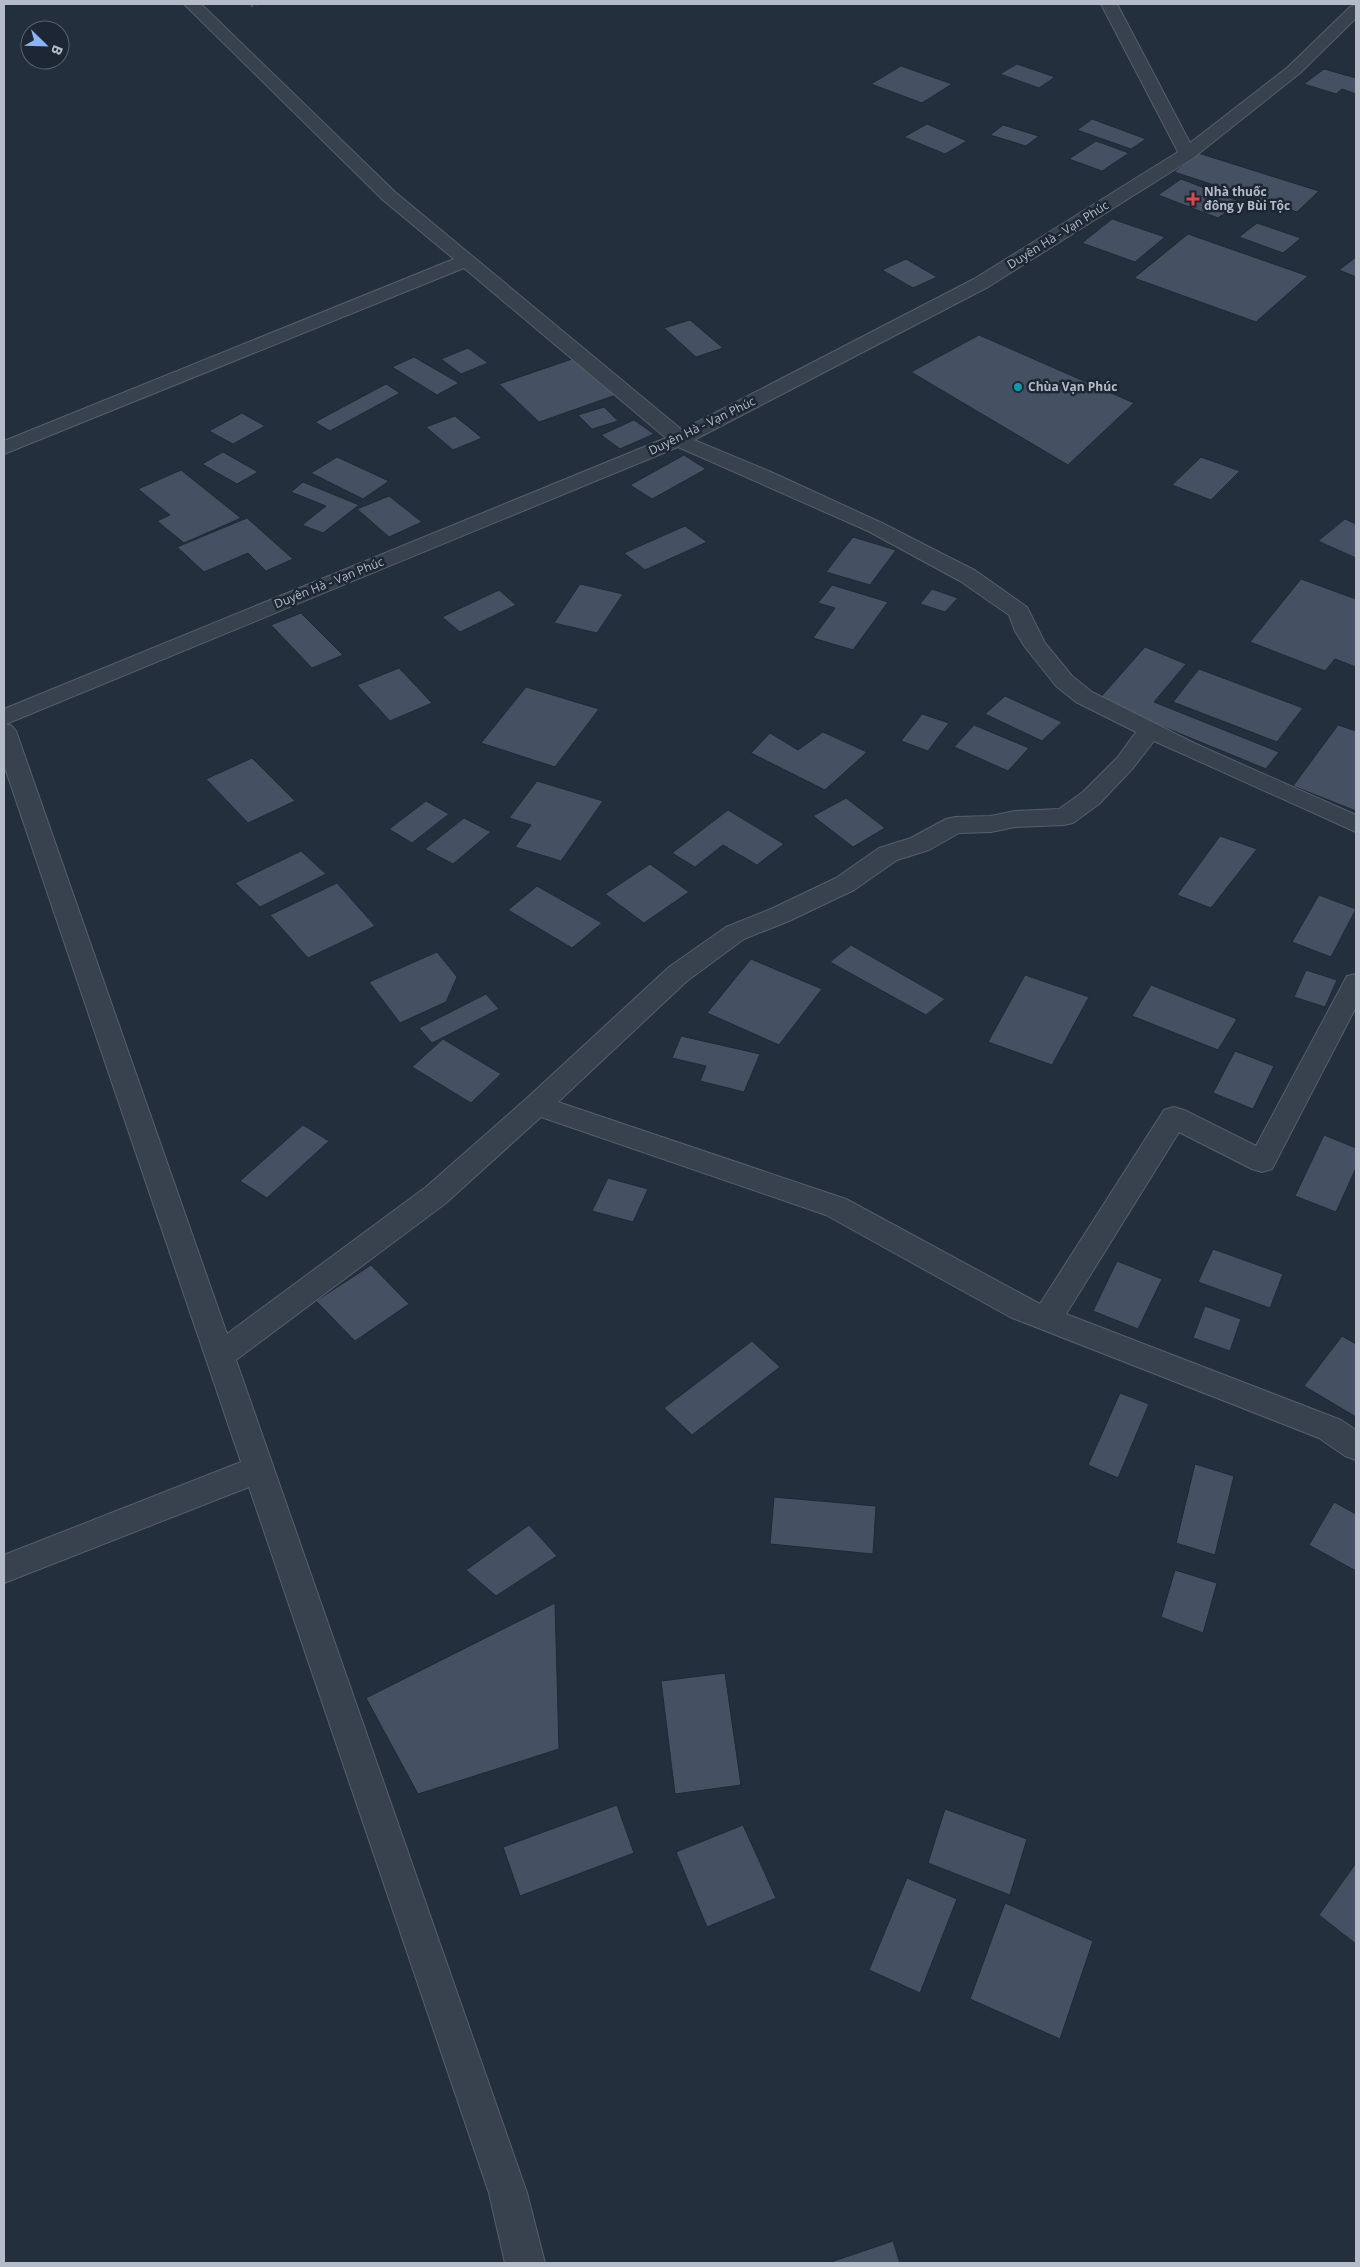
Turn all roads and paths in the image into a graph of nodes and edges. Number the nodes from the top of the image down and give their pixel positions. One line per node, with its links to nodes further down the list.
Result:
1 (192, 4): 5 (street)
2 (1109, 4): 4 (street)
3 (1356, 10): 4 (street, Duyên Hà - Vạn Phúc)
4 (1187, 154): 6 (street, Duyên Hà - Vạn Phúc)
5 (466, 261): 6 (street); 7 (street)
6 (680, 439): 8 (street, Duyên Hà - Vạn Phúc); 9 (street)
7 (4, 448)
8 (4, 716)
9 (1150, 730): 11 (street); 13 (street)
10 (4, 731): 15 (street)
11 (1356, 824)
12 (1356, 983): 14 (street)
13 (538, 1105): 14 (street); 15 (street)
14 (1047, 1319): 16 (street)
15 (219, 1356): 17 (street)
16 (1356, 1447)
17 (259, 1469): 18 (street); 19 (street)
18 (4, 1569)
19 (525, 2263)

